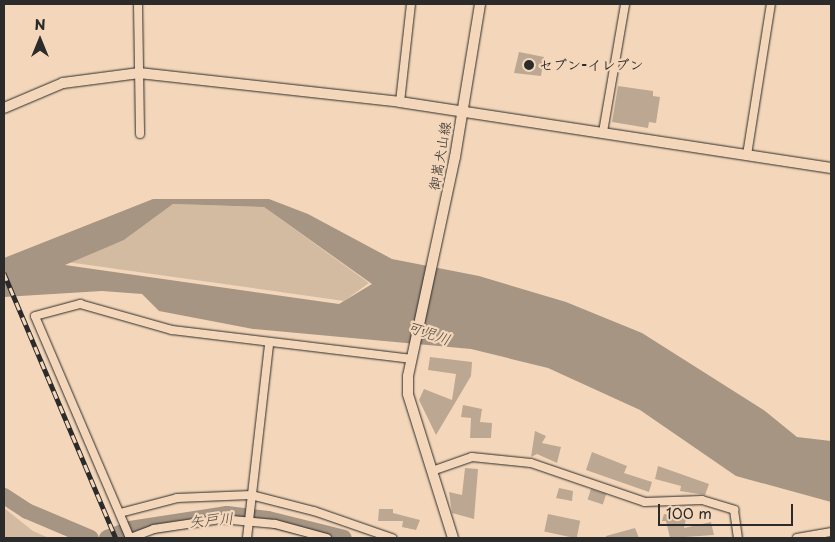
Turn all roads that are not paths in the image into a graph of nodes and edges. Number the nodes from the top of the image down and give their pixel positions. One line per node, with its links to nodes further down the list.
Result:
1 (138, 4): 6 (street)
2 (411, 4): 7 (street)
3 (480, 4): 9 (main road)
4 (625, 4): 10 (street)
5 (771, 4): 12 (street)
6 (139, 73): 7 (main road); 8 (main road); 11 (street)
7 (400, 102): 9 (main road)
8 (4, 108)
9 (462, 112): 10 (main road, 御嵩犬山線); 15 (main road, 御嵩犬山線)
10 (603, 132): 12 (main road, 御嵩犬山線)
11 (140, 134)
12 (747, 155): 13 (main road, 御嵩犬山線)
13 (831, 168)
14 (269, 344): 15 (street); 17 (street); 18 (street)
15 (411, 356): 16 (main road, 御嵩犬山線)
16 (432, 471): 25 (main road, 御嵩犬山線); 26 (street)
17 (251, 498): 18 (street); 19 (street); 24 (street)
18 (120, 513): 21 (street)
19 (249, 522): 21 (street); 22 (street); 23 (street)
20 (831, 532): 27 (street)
21 (130, 538)
22 (247, 538)
23 (327, 538)
24 (392, 538)
25 (453, 538)
26 (738, 538)
27 (797, 538)

